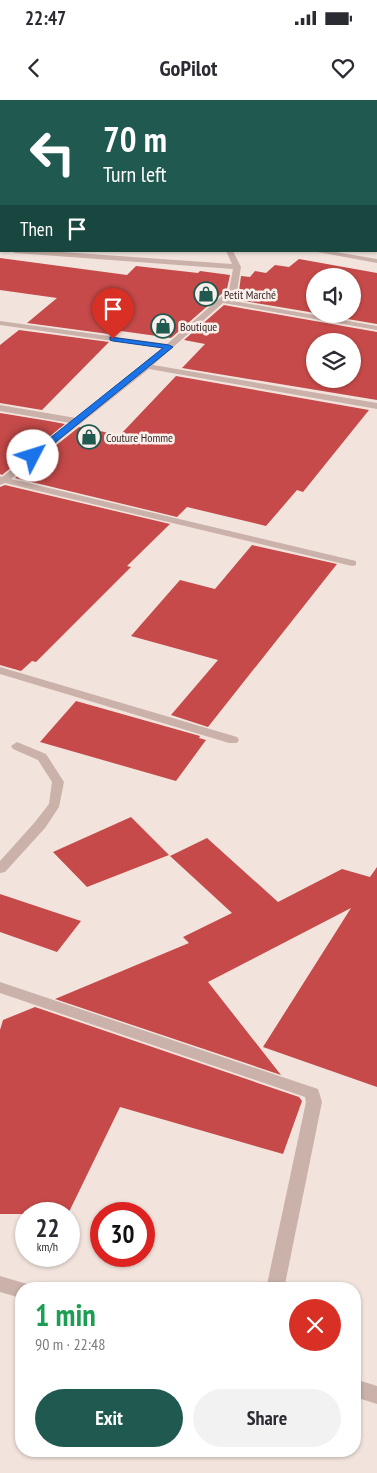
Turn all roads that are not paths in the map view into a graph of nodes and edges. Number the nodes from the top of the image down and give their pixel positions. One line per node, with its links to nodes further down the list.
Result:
1 (28, 252): 7 (street)
2 (229, 252): 7 (street)
3 (321, 252): 5 (street)
4 (363, 252): 5 (street)
5 (355, 258): 6 (street)
6 (377, 261)
7 (236, 268): 8 (street)
8 (222, 301): 10 (street); 11 (street)
9 (0, 323): 11 (street)
10 (377, 328)
11 (169, 347): 12 (street)
12 (147, 366): 13 (street); 15 (street)
13 (377, 406)
14 (0, 408): 15 (street)
15 (76, 421): 16 (street)
16 (2, 481): 17 (street)
17 (352, 562)
18 (0, 670): 19 (street)
19 (234, 740)
20 (17, 746): 21 (street)
21 (0, 869)
22 (0, 987): 23 (street)
23 (276, 1282)
24 (0, 1284): 25 (street)
25 (15, 1288)
26 (361, 1390): 27 (street)
27 (377, 1395)

